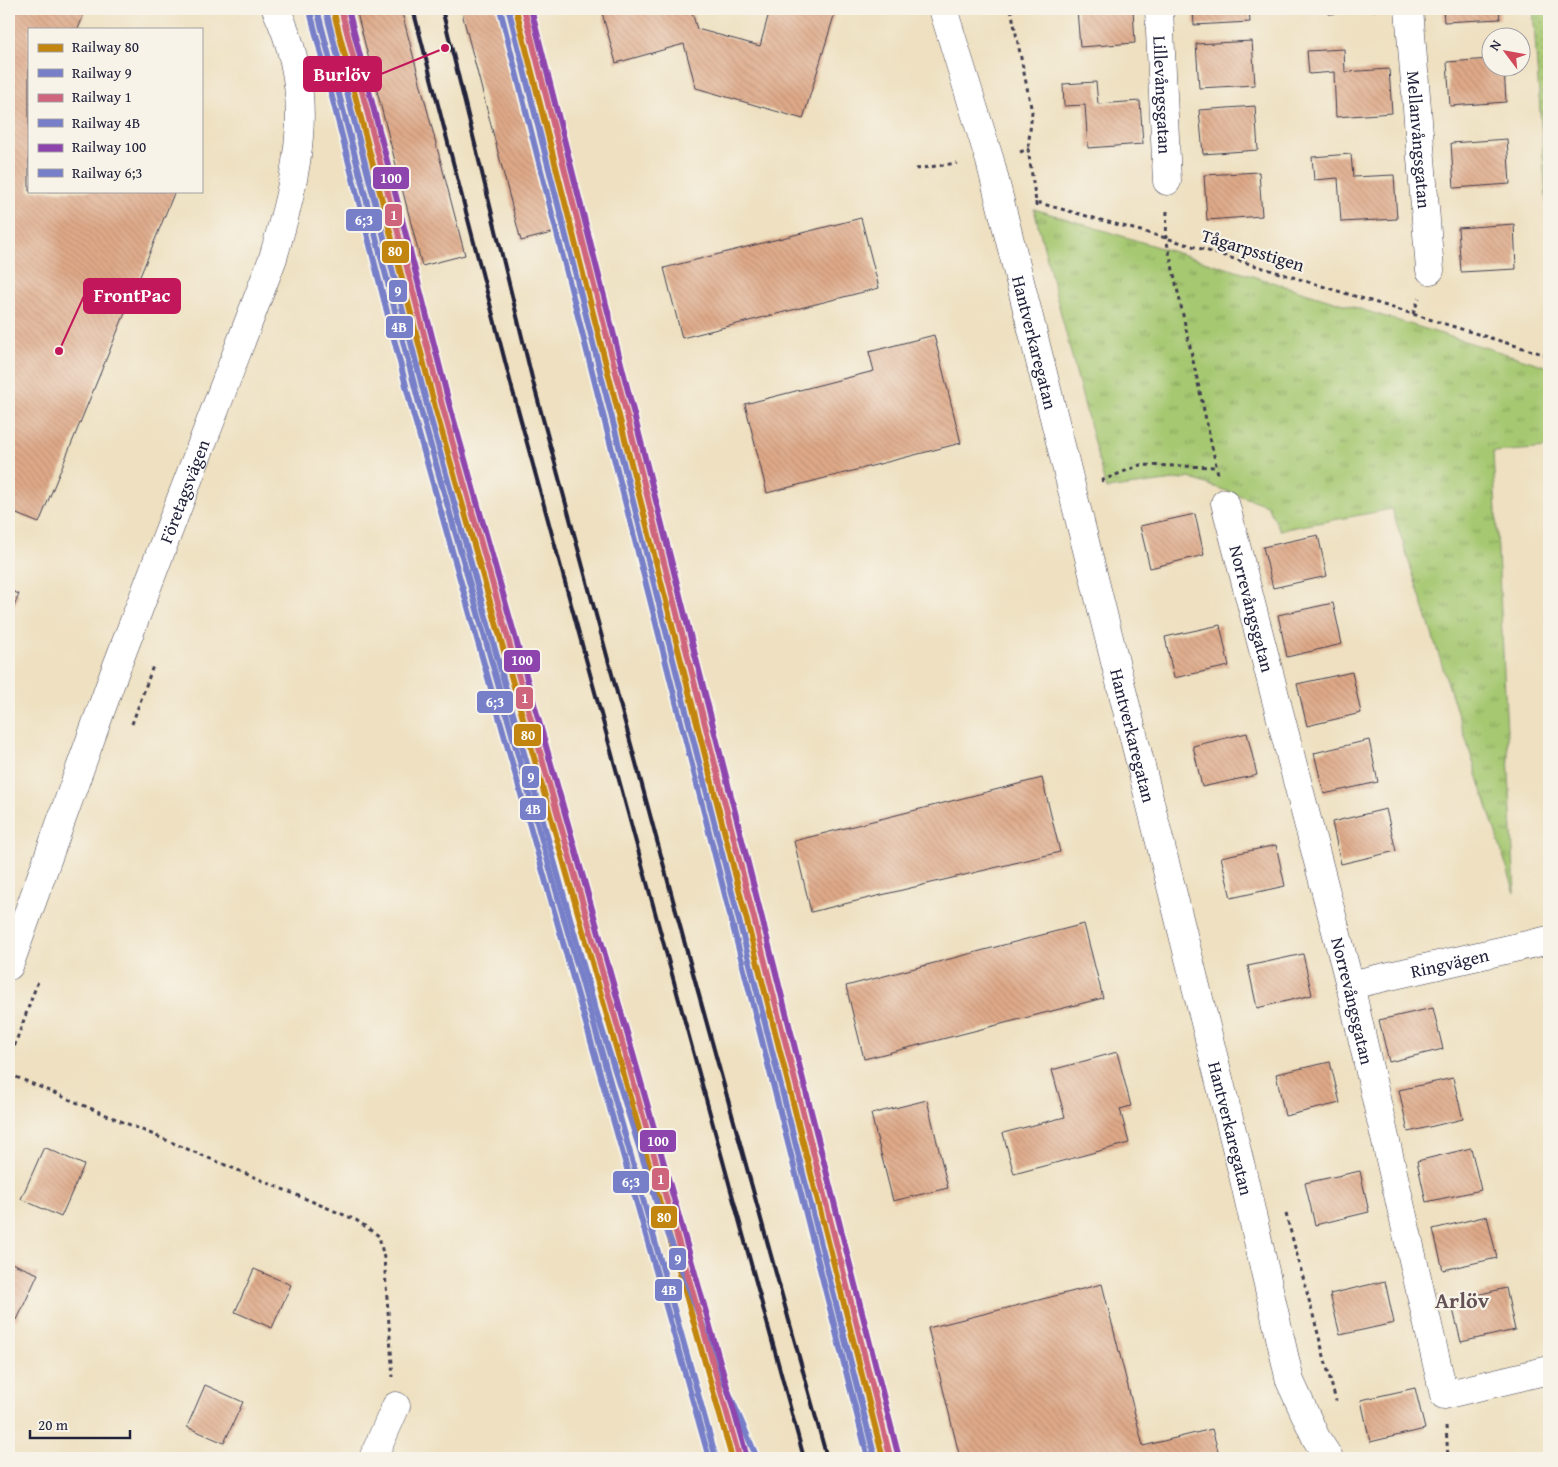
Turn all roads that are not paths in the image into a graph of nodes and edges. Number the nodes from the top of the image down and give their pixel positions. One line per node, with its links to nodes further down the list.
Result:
1 (276, 9): 9 (street, Företagsvägen)
2 (943, 9): 14 (street, Hantverkaregatan)
3 (1159, 9): 5 (street, Lillevångsgatan)
4 (1409, 9): 6 (street, Mellanvångsgatan)
5 (1167, 181)
6 (1430, 270)
7 (1225, 503): 10 (street, Norrevångsgatan)
8 (1549, 940): 10 (street, Ringvägen)
9 (9, 966)
10 (1350, 985): 11 (street, Norrevångsgatan)
11 (1549, 1370)
12 (396, 1406): 13 (street)
13 (373, 1458)
14 (1329, 1458)

